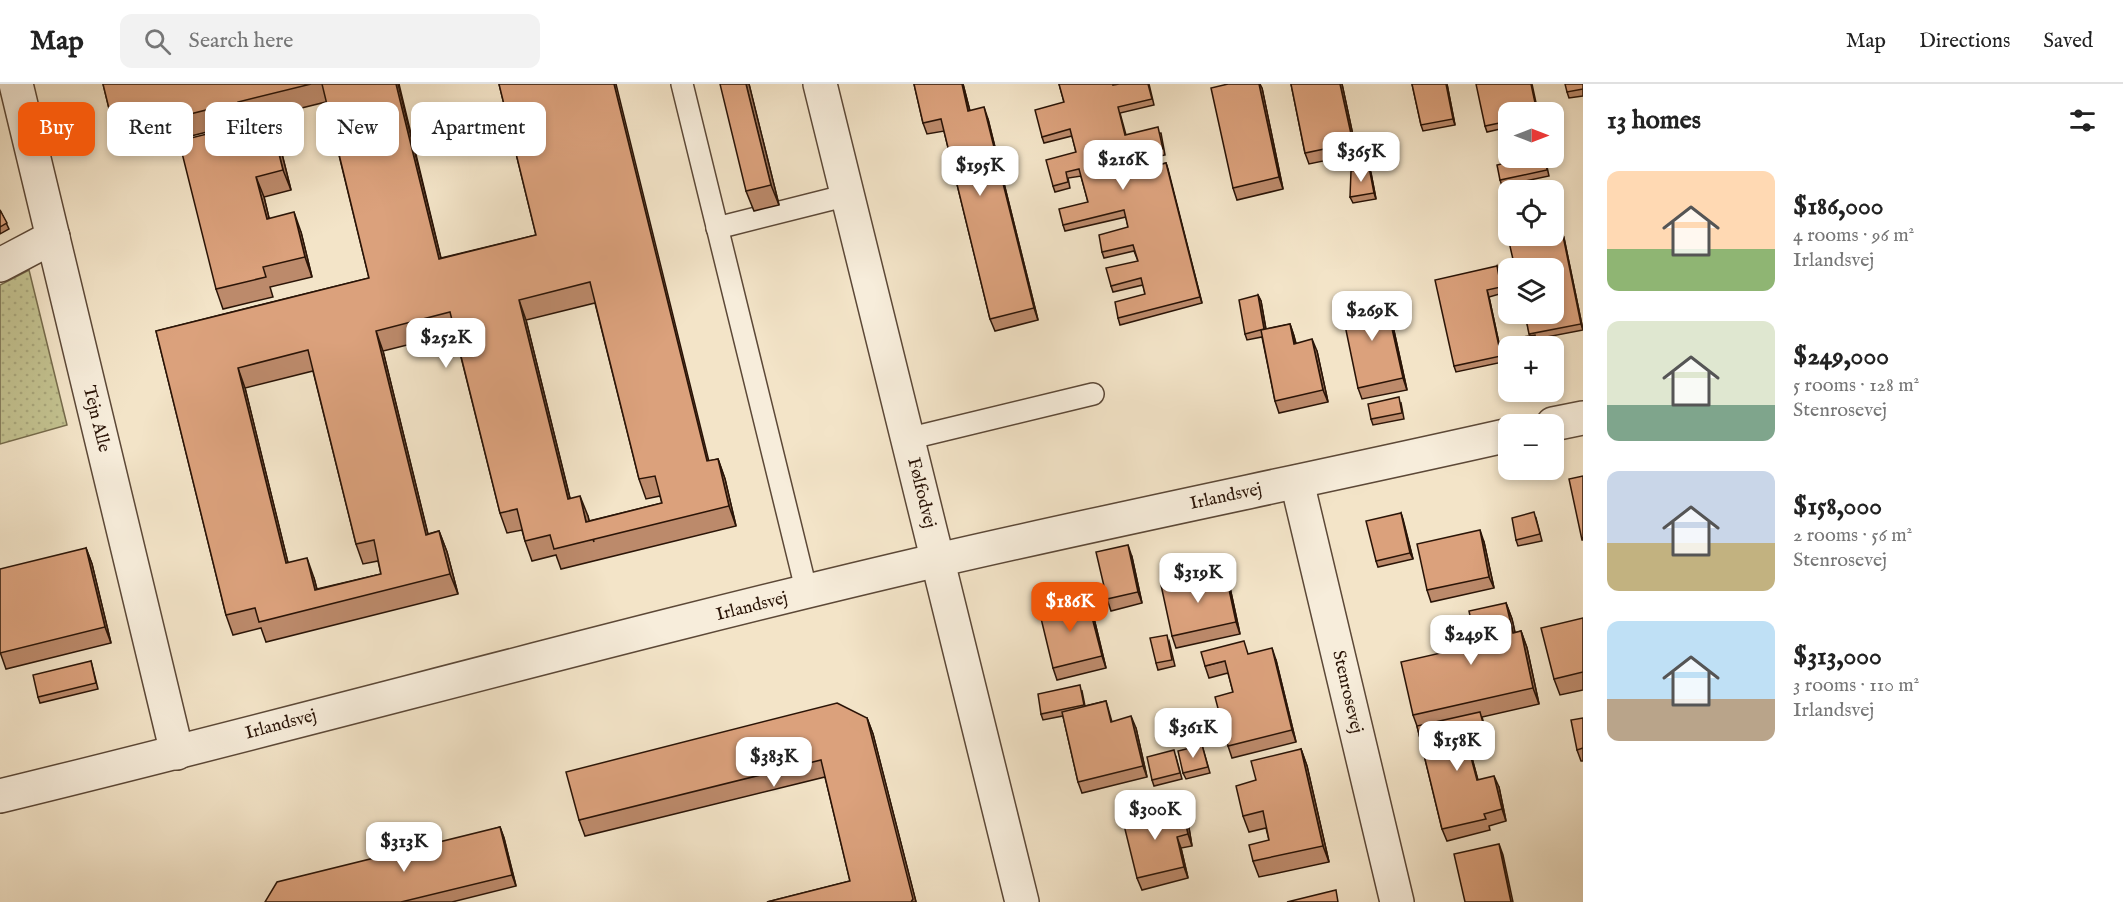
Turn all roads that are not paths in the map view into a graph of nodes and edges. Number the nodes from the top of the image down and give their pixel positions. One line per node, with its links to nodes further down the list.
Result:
1 (16, 84): 6 (street, Tejn Alle)
2 (682, 84): 5 (lane)
3 (820, 84): 4 (street, Følfodvej)
4 (848, 195): 5 (lane); 12 (street, Følfodvej)
5 (717, 228): 15 (lane)
6 (53, 237): 7 (street); 16 (street, Tejn Alle)
7 (0, 265)
8 (1093, 394): 12 (lane)
9 (1583, 418): 10 (street)
10 (1564, 422)
11 (1498, 437): 13 (street, Irlandsvej)
12 (907, 439): 14 (street, Følfodvej)
13 (1297, 482): 14 (street, Irlandsvej); 19 (street, Stenrosevej)
14 (937, 561): 15 (street, Irlandsvej); 18 (street, Følfodvej)
15 (807, 593): 16 (street, Irlandsvej)
16 (177, 753): 17 (street, Irlandsvej)
17 (0, 796)
18 (1022, 902)
19 (1396, 902)

